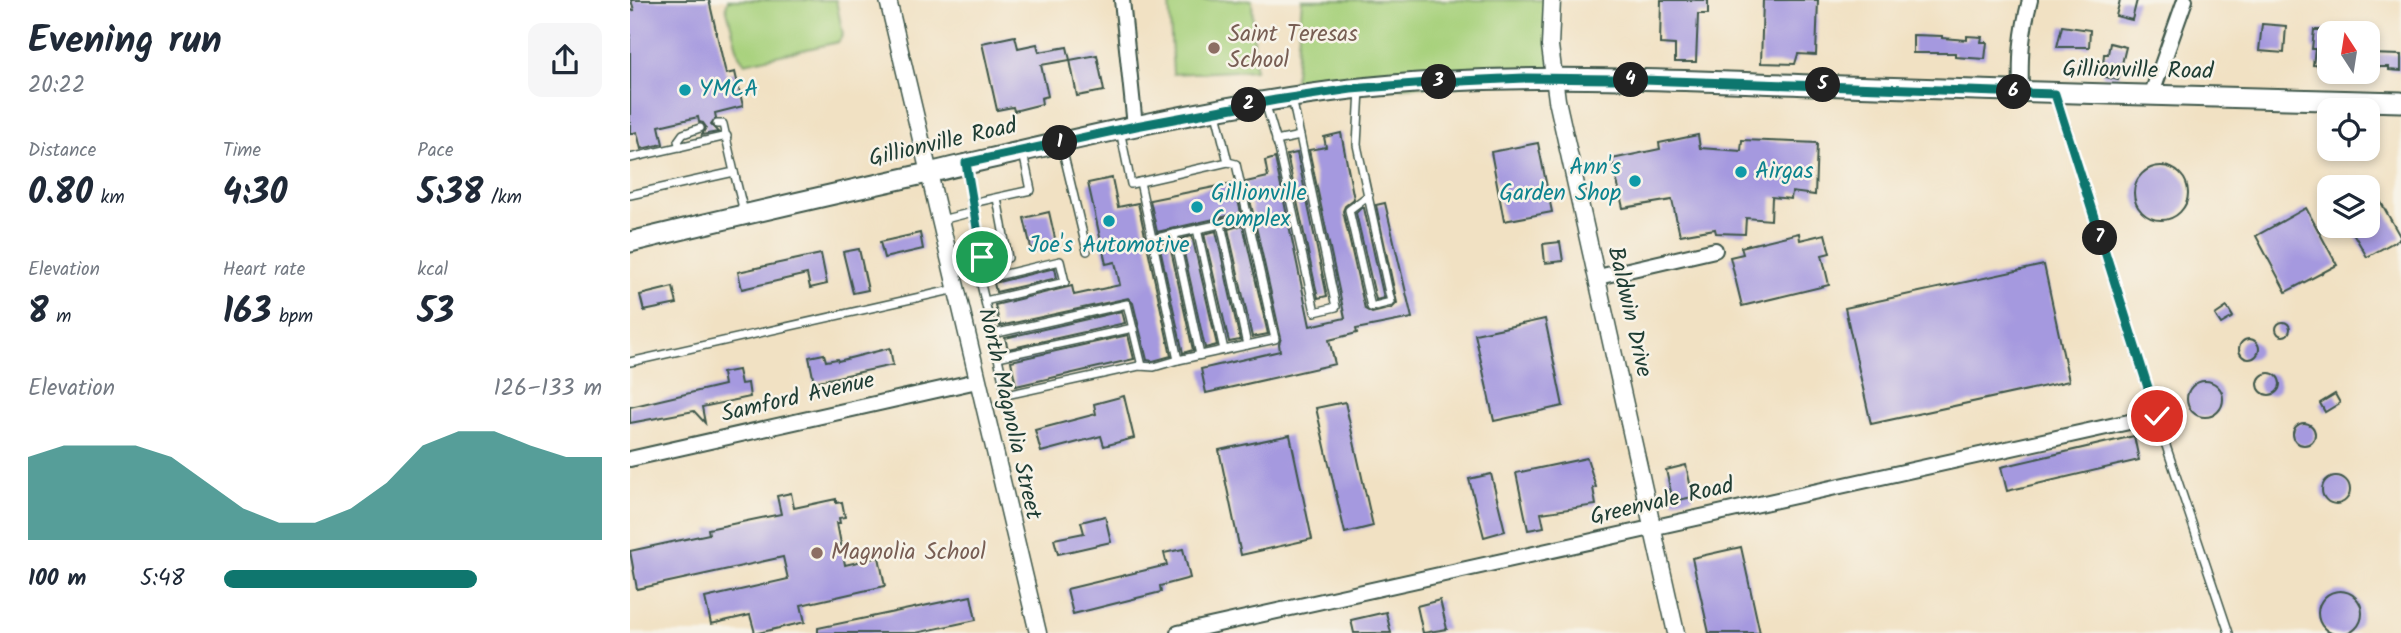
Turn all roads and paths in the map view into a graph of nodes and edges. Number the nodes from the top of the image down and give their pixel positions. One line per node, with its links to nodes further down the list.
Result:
1 (888, 0): 28 (street, North Magnolia Street)
2 (1122, 0): 17 (street)
3 (1552, 0): 6 (street, Baldwin Drive)
4 (2030, 0): 8 (street)
5 (2185, 0): 10 (street)
6 (1553, 78): 7 (main road, Gillionville Road); 8 (main road, Gillionville Road); 49 (street, Baldwin Drive)
7 (1360, 88): 11 (main road, Gillionville Road); 31 (lane)
8 (2021, 92): 9 (main road, Gillionville Road)
9 (2055, 94): 10 (main road, Gillionville Road); 62 (lane)
10 (2151, 96): 13 (main road, Gillionville Road)
11 (1292, 97): 12 (main road, Gillionville Road); 19 (lane)
12 (1265, 102): 14 (main road, Gillionville Road); 20 (lane)
13 (2401, 102)
14 (1216, 111): 17 (main road, Gillionville Road); 25 (lane)
15 (717, 124): 18 (lane)
16 (700, 128): 22 (lane)
17 (1128, 128): 21 (main road, Gillionville Road); 29 (lane)
18 (727, 136): 22 (lane); 27 (lane)
19 (1300, 136): 20 (lane); 20 (lane)
20 (1276, 141)
21 (1061, 142): 23 (main road, Gillionville Road); 46 (lane)
22 (680, 147): 24 (lane)
23 (1023, 151): 26 (main road, Gillionville Road); 32 (lane)
24 (630, 158)
25 (1228, 162): 29 (lane); 36 (lane)
26 (966, 163): 28 (main road, Gillionville Road); 33 (lane)
27 (734, 172): 30 (lane); 35 (lane)
28 (929, 173): 35 (main road, Gillionville Road); 37 (street, North Magnolia Street)
29 (1140, 182): 43 (lane)
30 (630, 195)
31 (1369, 195): 31 (lane)
32 (997, 198): 33 (lane); 39 (lane)
33 (972, 203): 34 (lane)
34 (973, 212): 37 (lane); 48 (lane)
35 (745, 214): 44 (main road, Gillionville Road)
36 (1248, 218): 38 (lane); 54 (lane)
37 (941, 220): 48 (street, North Magnolia Street)
38 (1221, 224): 41 (lane); 54 (lane)
39 (1002, 227): 40 (lane); 47 (lane)
40 (993, 229)
41 (1197, 229): 42 (lane); 55 (lane)
42 (1174, 234): 43 (lane); 56 (lane)
43 (1152, 239): 58 (lane)
44 (630, 242)
45 (1715, 250): 49 (street)
46 (1087, 251)
47 (1000, 260)
48 (951, 264): 50 (street, North Magnolia Street)
49 (1598, 277): 64 (street, Baldwin Drive)
50 (956, 289): 59 (lane); 61 (street, North Magnolia Street)
51 (985, 301): 51 (lane); 53 (lane)
52 (1133, 328): 53 (lane); 57 (lane); 60 (lane)
53 (993, 334): 57 (lane)
54 (1247, 345): 55 (lane)
55 (1224, 350): 56 (lane)
56 (1200, 355): 58 (lane)
57 (998, 357): 60 (lane)
58 (1178, 360): 60 (lane)
59 (630, 362)
60 (1142, 366)
61 (977, 381): 63 (street, Samford Avenue); 65 (street, North Magnolia Street)
62 (2157, 416): 64 (street, Greenvale Road); 68 (lane)
63 (630, 459)
64 (1653, 528): 66 (street, Greenvale Road); 67 (street, Baldwin Drive)
65 (1038, 633)
66 (1178, 633)
67 (1676, 633)
68 (2229, 633)

